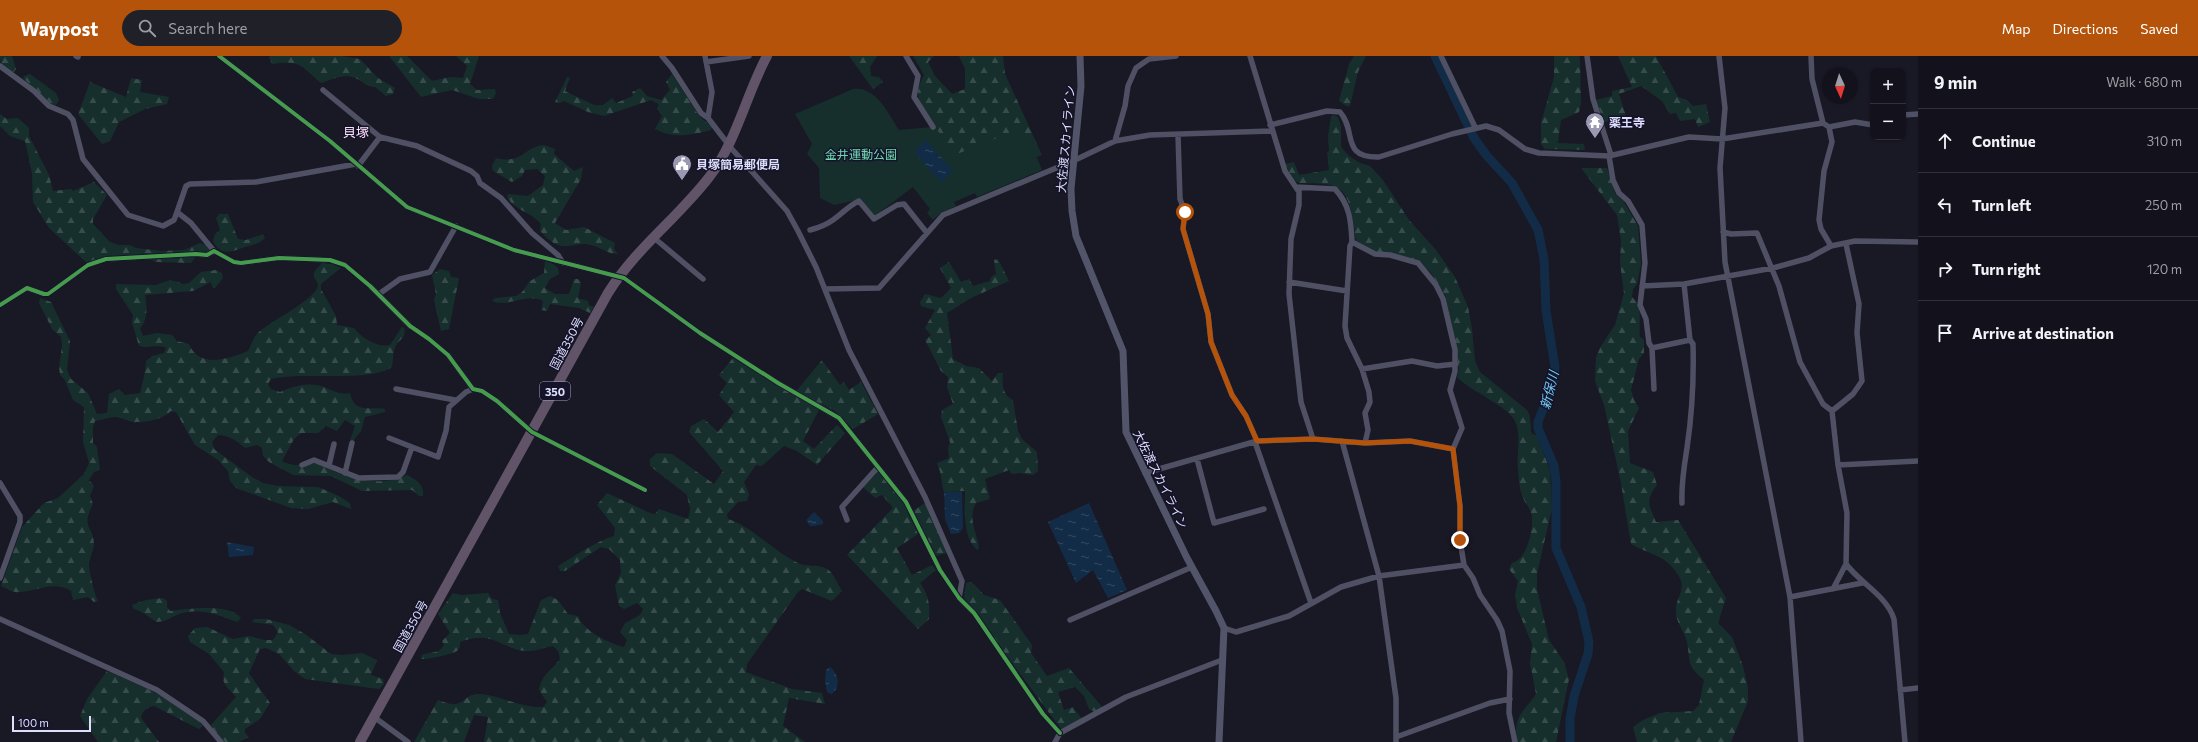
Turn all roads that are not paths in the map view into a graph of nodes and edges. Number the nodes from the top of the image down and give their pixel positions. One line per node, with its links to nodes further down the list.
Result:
1 (219, 56): 31 (street)
2 (662, 56): 18 (street)
3 (749, 56): 13 (street)
4 (767, 56): 28 (highway, 国道350号 / 350)
5 (906, 56): 21 (street)
6 (1080, 56): 30 (street, 大佐渡スカイライン)
7 (1176, 56): 27 (street)
8 (1250, 56): 23 (street)
9 (1441, 56): 22 (street)
10 (1587, 56): 29 (street)
11 (1719, 56): 26 (street)
12 (1811, 56): 20 (street)
13 (706, 59): 18 (street)
14 (0, 66): 33 (street)
15 (323, 90): 25 (street)
16 (1918, 114): 17 (street)
17 (1906, 115)
18 (708, 118): 28 (street)
19 (1870, 124): 20 (street)
20 (1826, 125): 26 (street); 42 (street)
21 (933, 127)
22 (1475, 127): 23 (street); 29 (street)
23 (1271, 128): 24 (street); 32 (street)
24 (1178, 135): 27 (street); 68 (street)
25 (380, 137): 31 (street); 44 (street)
26 (1722, 139): 29 (street); 36 (street)
27 (1114, 141): 30 (street)
28 (729, 145): 38 (highway, 国道350号 / 350); 52 (street)
29 (1610, 155): 51 (street)
30 (1073, 161): 37 (street); 82 (street, 大佐渡スカイライン)
31 (357, 165): 33 (street); 34 (street)
32 (1296, 187): 39 (street); 49 (street)
33 (177, 212): 43 (street)
34 (456, 226): 44 (street); 54 (street)
35 (810, 230): 37 (street)
36 (1723, 232): 45 (street); 47 (street)
37 (927, 233): 52 (street)
38 (652, 236): 46 (highway, 国道350号 / 350); 48 (street)
39 (1352, 242): 53 (street); 58 (street)
40 (1918, 242): 41 (street)
41 (1846, 244): 42 (street); 64 (street)
42 (1832, 246): 45 (street)
43 (214, 251): 54 (street); 55 (street)
44 (564, 263): 46 (street)
45 (1773, 268): 47 (street); 64 (street)
46 (619, 276): 65 (highway, 国道350号 / 350); 80 (street)
47 (1727, 276): 50 (street); 96 (street)
48 (703, 279)
49 (1289, 282): 53 (street); 67 (street)
50 (1684, 284): 51 (street); 56 (street)
51 (1642, 286): 57 (street)
52 (825, 289): 95 (street)
53 (1347, 291): 59 (street)
54 (379, 294): 61 (street)
55 (0, 305)
56 (1690, 340): 57 (street); 85 (street)
57 (1652, 348): 62 (street)
58 (1456, 364): 59 (street); 74 (street)
59 (1362, 370): 71 (street)
60 (396, 389): 63 (street)
61 (474, 389): 63 (street); 65 (street)
62 (1654, 389)
63 (454, 400): 73 (street)
64 (1832, 411): 78 (street)
65 (532, 432): 84 (street); 105 (highway, 国道350号 / 350)
66 (389, 438): 73 (street)
67 (1313, 439): 68 (street); 69 (street)
68 (1256, 441): 75 (street); 97 (street)
69 (1342, 441): 71 (street); 91 (street)
70 (352, 443): 81 (street)
71 (1365, 443): 74 (street)
72 (334, 444): 79 (street)
73 (412, 447): 81 (street)
74 (1453, 449): 88 (street)
75 (1197, 459): 82 (street); 86 (street)
76 (1918, 461): 78 (street)
77 (302, 465): 79 (street)
78 (1838, 465): 89 (street)
79 (329, 466): 81 (street)
80 (878, 467): 87 (street); 95 (street)
81 (345, 473)
82 (1145, 473): 90 (street, 大佐渡スカイライン)
83 (0, 482): 92 (street)
84 (645, 490)
85 (1682, 503)
86 (1264, 509)
87 (847, 520)
88 (1464, 564): 91 (street); 104 (street)
89 (1846, 564): 93 (street); 94 (street)
90 (1192, 568): 99 (street); 100 (street, 大佐渡スカイライン)
91 (1379, 576): 97 (street); 107 (street)
92 (0, 578)
93 (1862, 583): 94 (street); 103 (street)
94 (1833, 588): 96 (street)
95 (959, 598): 106 (street)
96 (1790, 598): 114 (street)
97 (1311, 603): 100 (street)
98 (0, 619): 108 (street)
99 (1070, 620)
100 (1224, 628): 101 (street, 大佐渡スカイライン)
101 (1222, 660): 106 (street); 112 (street, 大佐渡スカイライン)
102 (1918, 688): 103 (street)
103 (1900, 690): 115 (street)
104 (1510, 699): 107 (street); 113 (street)
105 (374, 717): 109 (highway, 国道350号 / 350); 110 (street)
106 (1060, 733): 111 (street)
107 (1396, 739)
108 (221, 742)
109 (360, 742)
110 (408, 742)
111 (1055, 742)
112 (1219, 742)
113 (1515, 742)
114 (1801, 742)
115 (1905, 742)

